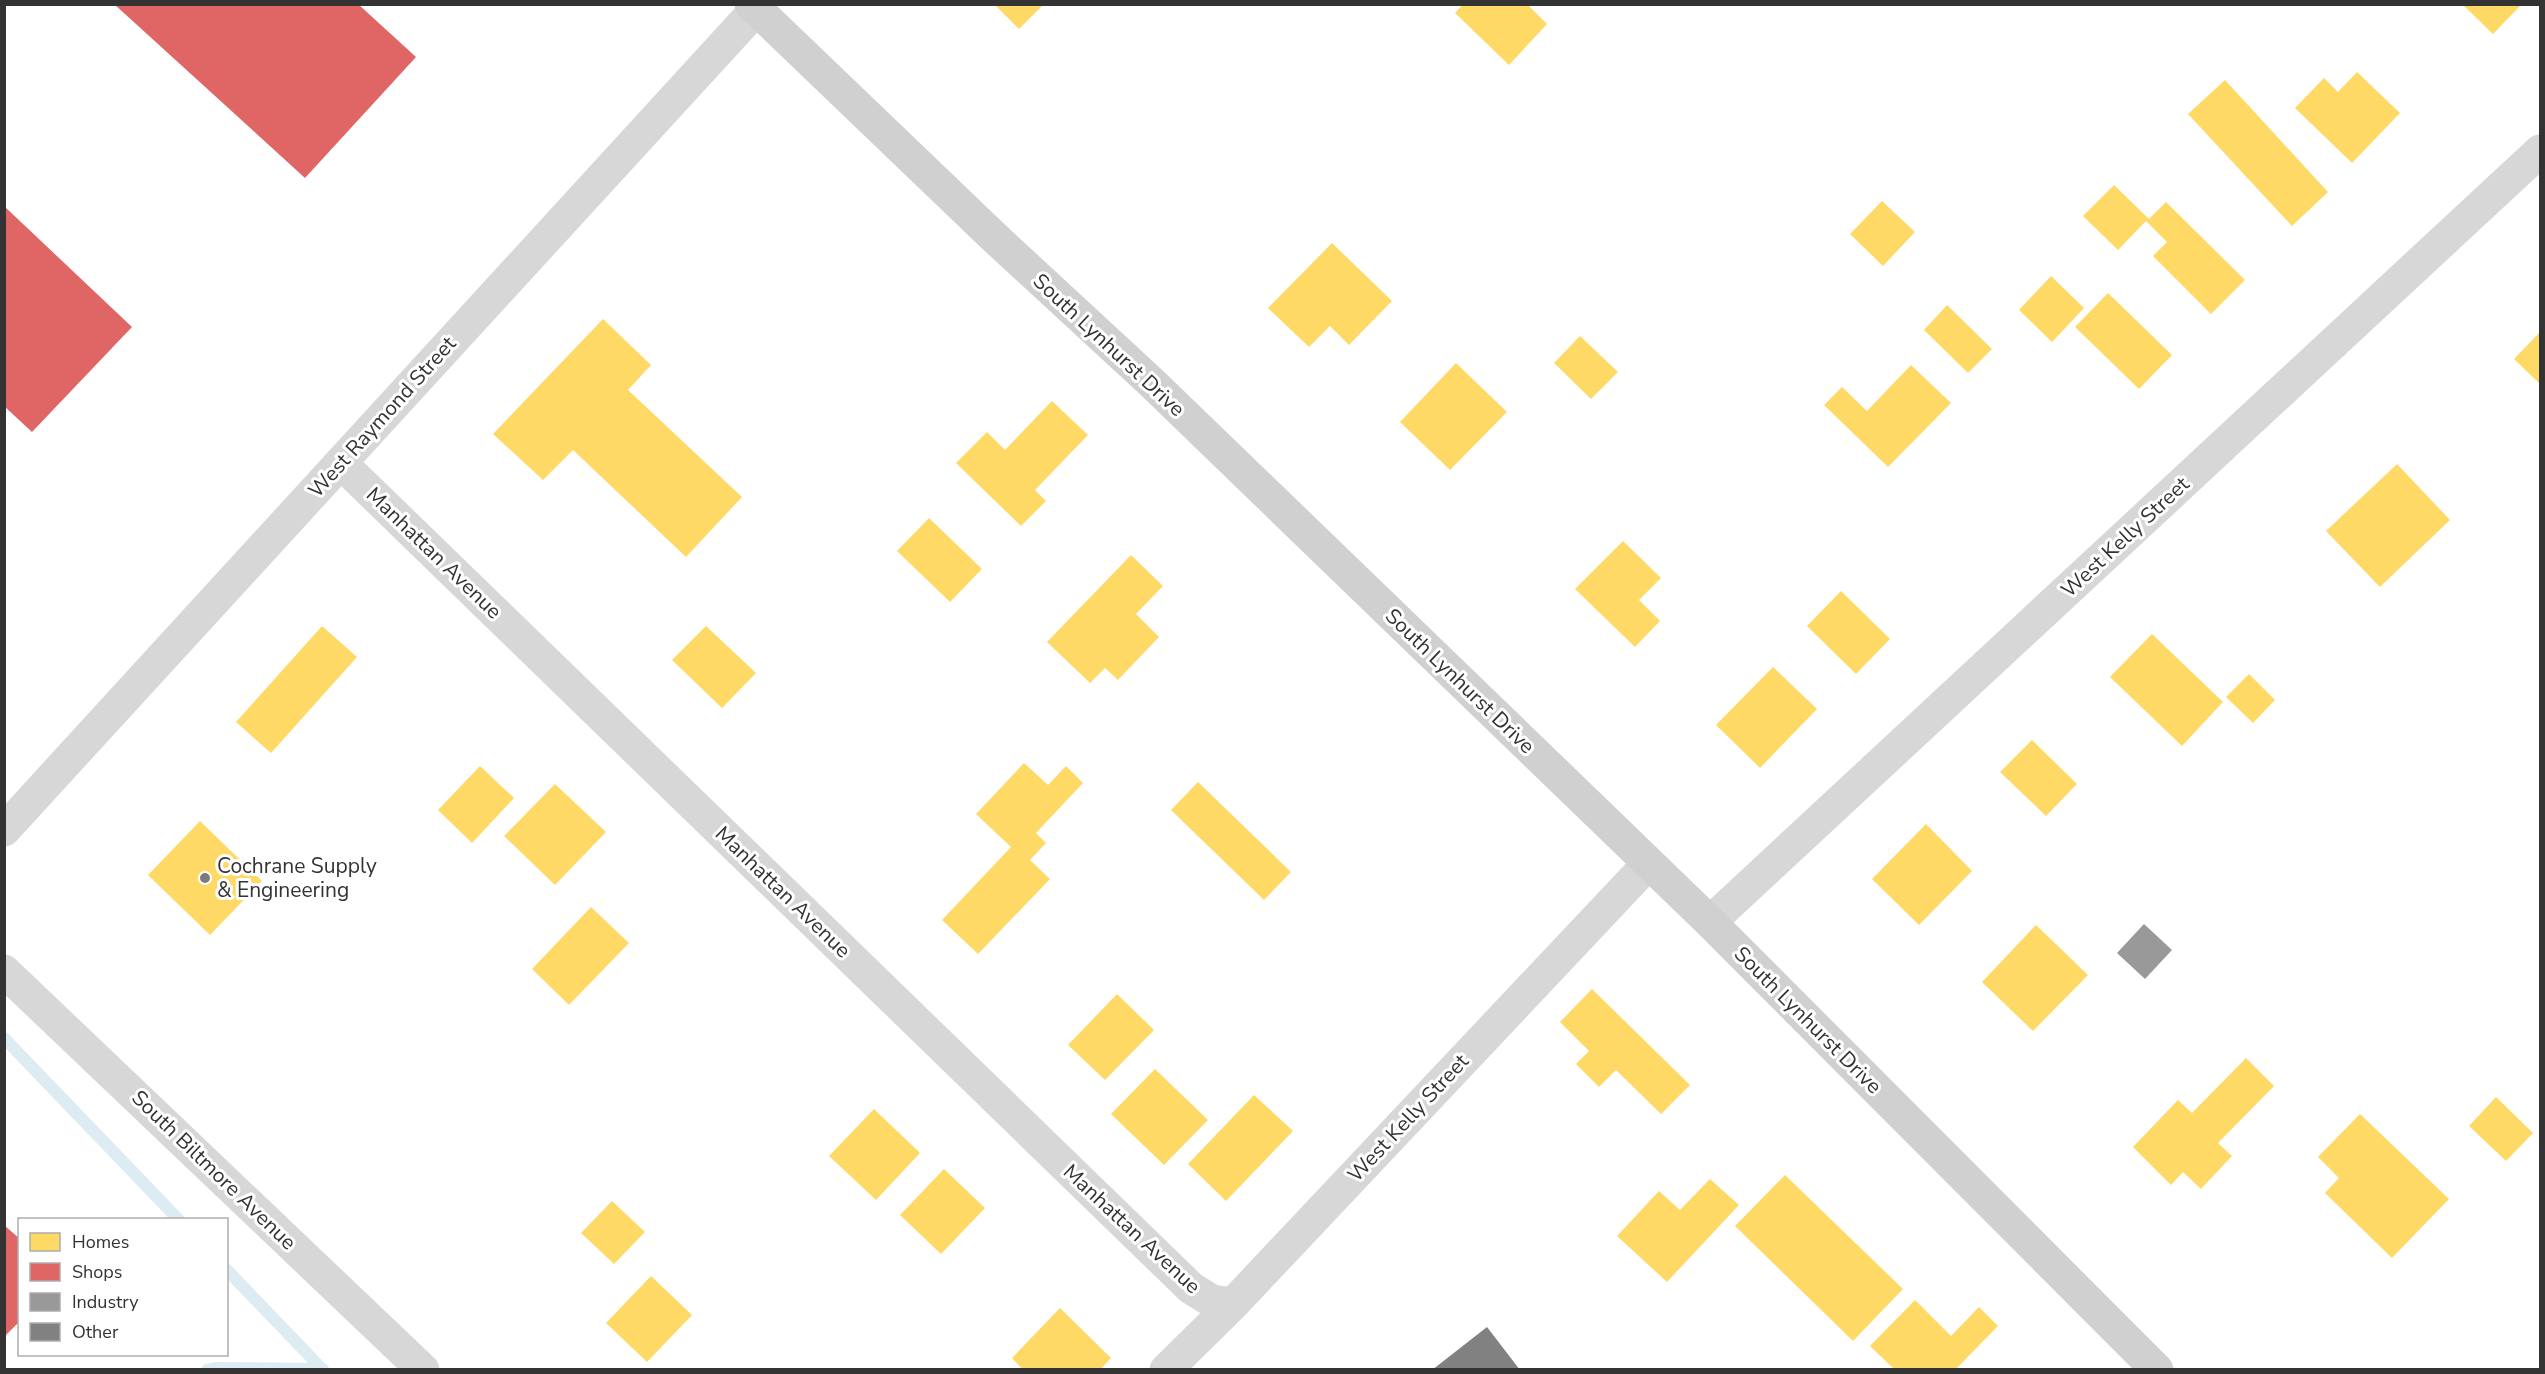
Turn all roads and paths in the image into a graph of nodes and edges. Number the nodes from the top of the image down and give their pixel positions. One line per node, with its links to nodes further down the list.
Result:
1 (756, 6): 3 (street, West Raymond Street); 5 (main road, South Lynhurst Drive)
2 (2541, 151): 6 (street, West Kelly Street)
3 (341, 463): 4 (street, West Raymond Street); 8 (street, Manhattan Avenue)
4 (4, 830)
5 (1648, 864): 6 (main road, South Lynhurst Drive); 8 (street, West Kelly Street)
6 (1710, 922): 11 (main road, South Lynhurst Drive)
7 (4, 971): 9 (street, South Biltmore Avenue)
8 (1233, 1304): 10 (street, West Kelly Street)
9 (423, 1370)
10 (1166, 1370)
11 (2157, 1370)

